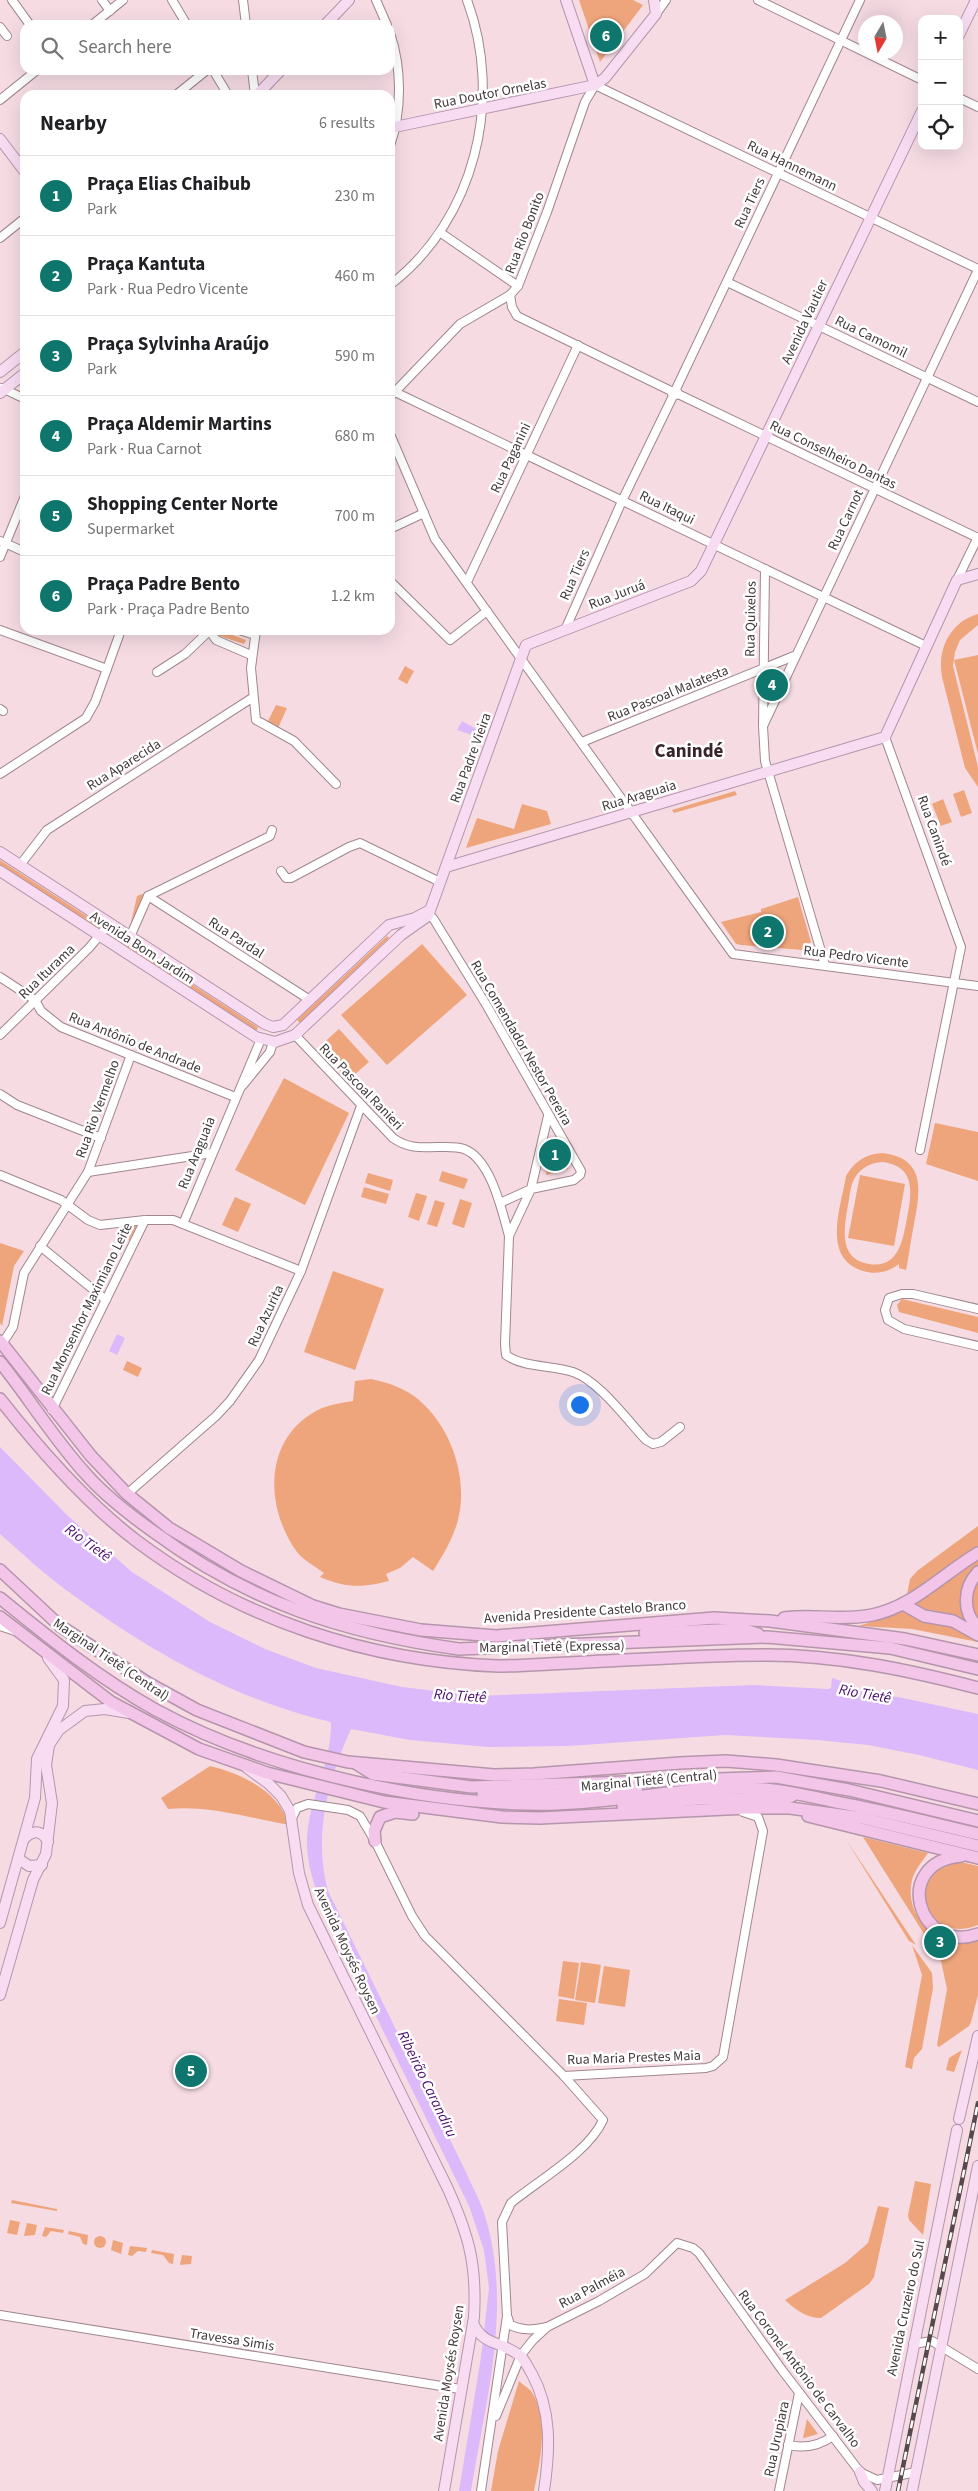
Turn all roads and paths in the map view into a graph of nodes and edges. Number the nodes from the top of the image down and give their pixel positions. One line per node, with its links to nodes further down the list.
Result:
1 (12, 0): 17 (street)
2 (102, 0): 15 (street)
3 (123, 0): 15 (street)
4 (172, 0): 19 (street)
5 (243, 0): 20 (street)
6 (350, 0): 21 (main road)
7 (376, 0): 22 (street)
8 (468, 0): 42 (street)
9 (566, 0): 34 (main road)
10 (654, 0): 11 (street); 16 (main road)
11 (664, 0): 16 (street)
12 (758, 0): 26 (street)
13 (860, 0): 26 (street, Rua Tiers)
14 (976, 0): 24 (main road)
15 (110, 11): 18 (street)
16 (656, 14): 34 (main road)
17 (26, 20)
18 (98, 20)
19 (183, 20)
20 (245, 20)
21 (330, 20)
22 (385, 20)
23 (0, 27): 25 (street)
24 (963, 27)
25 (7, 36)
26 (841, 40): 33 (street); 48 (street, Rua Tiers)
27 (395, 58): 44 (street)
28 (31, 75): 39 (street)
29 (201, 75): 35 (street)
30 (217, 75): 36 (street)
31 (253, 75): 37 (street)
32 (276, 75): 38 (main road)
33 (918, 78)
34 (595, 86): 42 (main road, Rua Doutor Ornelas); 48 (street, Rua Hannemann); 56 (street, Rua Rio Bonito)
35 (182, 90)
36 (225, 90)
37 (255, 90)
38 (261, 90)
39 (0, 100)
40 (963, 100): 41 (street)
41 (978, 107)
42 (483, 110): 45 (main road, Rua Doutor Ornelas); 51 (street)
43 (918, 119): 49 (main road, Avenida Vautier)
44 (395, 120)
45 (395, 128)
46 (0, 139): 47 (main road)
47 (20, 165)
48 (778, 173): 49 (street, Rua Hannemann); 55 (street, Rua Tiers)
49 (870, 217): 53 (street, Rua Hannemann); 58 (main road, Avenida Vautier)
50 (20, 222): 52 (street)
51 (441, 233): 54 (street); 56 (street)
52 (0, 238)
53 (978, 270): 63 (street, Rua Carnot)
54 (395, 281)
55 (727, 282): 58 (street, Rua Camomil); 66 (street, Rua Tiers)
56 (518, 286): 57 (street, Rua Rio Bonito)
57 (510, 295): 59 (street, Rua Conselheiro Dantas); 65 (street, Rua Rio Bonito)
58 (819, 326): 63 (street, Rua Camomil); 70 (main road, Avenida Vautier)
59 (578, 345): 66 (street, Rua Conselheiro Dantas); 72 (street, Rua Paganini)
60 (20, 356): 61 (main road)
61 (0, 372)
62 (20, 377): 64 (main road)
63 (927, 378): 69 (street, Rua Camomil); 73 (street, Rua Carnot)
64 (2, 390): 68 (street)
65 (395, 393)
66 (675, 393): 70 (street, Rua Conselheiro Dantas); 74 (street, Rua Tiers)
67 (395, 396): 72 (street, Rua Itaqui)
68 (20, 397)
69 (978, 402)
70 (766, 436): 73 (street, Rua Conselheiro Dantas); 80 (main road, Avenida Vautier)
71 (395, 446): 76 (street)
72 (526, 455): 74 (street, Rua Itaqui); 86 (street, Rua Paganini)
73 (875, 489): 78 (street, Rua Conselheiro Dantas); 88 (street, Rua Carnot)
74 (622, 501): 80 (street, Rua Itaqui); 91 (street, Rua Tiers)
75 (20, 507): 79 (street)
76 (424, 513): 77 (street); 86 (street)
77 (395, 528)
78 (978, 538): 85 (street)
79 (3, 543): 81 (street); 82 (street)
80 (714, 545): 83 (street, Rua Itaqui); 91 (main road, Rua Juruá)
81 (20, 550)
82 (0, 558)
83 (765, 569): 88 (street, Rua Itaqui); 101 (street, Rua Quixelos)
84 (978, 574): 85 (main road)
85 (957, 580): 96 (main road)
86 (467, 582): 89 (street)
87 (395, 586): 89 (street)
88 (824, 597): 96 (street, Rua Itaqui); 98 (street, Rua Carnot)
89 (487, 610): 99 (street)
90 (0, 630): 100 (street)
91 (565, 630): 99 (main road, Rua Juruá)
92 (119, 635): 100 (street)
93 (204, 635): 102 (street)
94 (212, 635): 97 (street)
95 (255, 635): 97 (street)
96 (926, 646): 105 (main road)
97 (251, 655): 103 (street)
98 (794, 656): 101 (street, Rua Pascoal Malatesta); 104 (street, Rua Carnot)
99 (521, 658): 106 (street); 114 (main road, Rua Padre Vieira)
100 (107, 669): 108 (street)
101 (763, 669): 104 (street, Rua Carnot); 106 (street, Rua Pascoal Malatesta)
102 (157, 672)
103 (252, 698): 109 (street); 113 (street, Rua Aparecida)
104 (763, 726): 107 (street, Rua Carnot)
105 (884, 737): 107 (main road, Rua Araguaia); 127 (street, Rua Canindé)
106 (582, 742): 110 (street)
107 (768, 772): 110 (main road, Rua Araguaia); 125 (street, Rua Carnot)
108 (0, 774)
109 (336, 784)
110 (632, 813): 114 (main road, Rua Araguaia); 125 (street, Rua Pedro Vicente)
111 (272, 830): 118 (street)
112 (0, 852): 113 (main road, Avenida Bom Jardim)
113 (20, 865): 120 (main road, Avenida Bom Jardim)
114 (446, 867): 117 (main road)
115 (0, 871): 122 (main road, Avenida Bom Jardim)
116 (281, 871): 117 (street)
117 (440, 882): 119 (main road)
118 (148, 896): 123 (street); 130 (street, Rua Pardal)
119 (427, 913): 121 (main road); 124 (main road); 141 (street, Rua Comendador Nestor Pereira)
120 (109, 924): 122 (street, Rua Iturama); 123 (main road, Avenida Bom Jardim)
121 (385, 929): 124 (main road); 130 (main road)
122 (99, 937): 129 (street, Rua Iturama); 135 (main road, Avenida Bom Jardim)
123 (130, 937): 132 (main road, Avenida Bom Jardim)
124 (394, 942): 134 (main road)
125 (824, 965): 127 (street, Rua Pedro Vicente)
126 (0, 977): 129 (street, Rua Antônio de Andrade)
127 (956, 982): 128 (street, Rua Pedro Vicente); 143 (street, Rua Canindé)
128 (978, 986)
129 (35, 1000): 133 (street, Rua Iturama); 137 (street, Rua Antônio de Andrade)
130 (310, 1000): 131 (main road)
131 (294, 1015): 132 (main road); 134 (main road)
132 (269, 1025): 136 (main road)
133 (0, 1035)
134 (295, 1035): 136 (main road); 140 (street, Rua Pascoal Ranieri)
135 (260, 1039): 136 (main road, Avenida Bom Jardim); 139 (street, Rua Araguaia)
136 (273, 1042): 139 (street, Rua Araguaia)
137 (131, 1055): 139 (street, Rua Antônio de Andrade); 142 (street, Rua Rio Vermelho)
138 (0, 1094): 142 (street)
139 (236, 1095): 144 (street, Rua Araguaia)
140 (361, 1106): 148 (street, Rua Pascoal Ranieri); 154 (street, Rua Azurita)
141 (548, 1116): 147 (street); 147 (street, Rua Comendador Nestor Pereira)
142 (101, 1138): 145 (street, Rua Rio Vermelho)
143 (920, 1150)
144 (212, 1153): 145 (street); 151 (street, Rua Araguaia)
145 (88, 1172): 149 (street, Rua Rio Vermelho)
146 (0, 1175): 149 (street)
147 (531, 1189): 148 (street); 152 (street)
148 (500, 1203): 152 (street, Rua Pascoal Ranieri)
149 (68, 1204): 150 (street); 153 (street, Rua Rio Vermelho)
150 (145, 1220): 151 (street); 155 (street, Rua Monsenhor Maximiano Leite)
151 (183, 1224): 154 (street)
152 (509, 1236): 162 (street)
153 (40, 1246): 155 (street); 157 (street, Rua Rio Vermelho)
154 (301, 1271): 163 (street, Rua Azurita)
155 (106, 1300): 161 (street, Rua Monsenhor Maximiano Leite)
156 (978, 1309): 158 (street)
157 (1, 1342): 161 (highway, Avenida Presidente Castelo Branco)
158 (978, 1346)
159 (2, 1366): 176 (highway)
160 (0, 1399): 180 (highway, Marginal Tietê (Expressa))
161 (52, 1410): 163 (highway, Avenida Presidente Castelo Branco)
162 (680, 1427)
163 (128, 1494): 174 (highway, Avenida Presidente Castelo Branco)
164 (978, 1553): 168 (highway)
165 (0, 1570): 182 (highway)
166 (978, 1572): 172 (highway)
167 (0, 1598): 187 (highway, Marginal Tietê (Central))
168 (903, 1604): 170 (highway); 175 (highway)
169 (0, 1617): 173 (highway)
170 (770, 1621): 174 (highway, Avenida Presidente Castelo Branco); 178 (highway)
171 (0, 1626): 173 (street)
172 (978, 1628)
173 (17, 1632): 177 (highway)
174 (560, 1632): 176 (highway)
175 (978, 1635)
176 (767, 1637): 179 (highway)
177 (42, 1652): 181 (highway); 197 (main road)
178 (978, 1655)
179 (978, 1669)
180 (978, 1688)
181 (132, 1714): 183 (highway); 199 (main road)
182 (352, 1762): 185 (highway); 188 (highway)
183 (244, 1766): 193 (highway); 194 (main road, Avenida Moysés Roysen)
184 (776, 1777): 185 (highway); 192 (highway); 195 (highway)
185 (652, 1780): 187 (highway)
186 (798, 1794): 187 (highway, Marginal Tietê (Central)); 191 (highway); 192 (highway, Marginal Tietê (Central))
187 (457, 1799)
188 (978, 1804)
189 (790, 1808): 190 (highway); 200 (highway); 201 (highway)
190 (721, 1809): 191 (highway); 208 (street, Rua Maria Prestes Maia)
191 (602, 1814): 193 (highway)
192 (895, 1815): 196 (highway, Marginal Tietê (Central))
193 (502, 1817): 198 (highway)
194 (292, 1818): 198 (street, Rua Maria Prestes Maia); 215 (main road, Avenida Moysés Roysen)
195 (978, 1821)
196 (978, 1834)
197 (25, 1838): 199 (main road); 202 (main road)
198 (375, 1841): 208 (street, Rua Maria Prestes Maia)
199 (48, 1842): 203 (main road)
200 (978, 1846)
201 (973, 1856): 205 (highway)
202 (19, 1859): 203 (main road); 204 (main road)
203 (42, 1865): 206 (main road)
204 (0, 1923)
205 (978, 1934)
206 (0, 1995)
207 (978, 2036): 209 (main road)
208 (564, 2076): 214 (street)
209 (959, 2119)
210 (957, 2130): 218 (main road, Avenida Cruzeiro do Sul)
211 (978, 2166): 219 (main road)
212 (677, 2244): 216 (street, Rua Palméia); 223 (street, Rua Coronel Antônio de Carvalho)
213 (0, 2315): 222 (street, Travessa Simis)
214 (507, 2316): 216 (street); 217 (street)
215 (474, 2325): 217 (main road); 222 (main road, Avenida Moysés Roysen)
216 (547, 2328): 220 (street, Rua Palméia)
217 (499, 2344): 220 (main road); 224 (street)
218 (913, 2344): 219 (street); 229 (main road, Avenida Cruzeiro do Sul)
219 (942, 2346): 221 (street); 228 (main road)
220 (521, 2355): 224 (street); 232 (main road)
221 (978, 2369)
222 (460, 2389): 230 (main road, Avenida Moysés Roysen)
223 (799, 2393): 225 (street, Rua Coronel Antônio de Carvalho); 226 (street, Rua Urupiara)
224 (490, 2429): 231 (street)
225 (833, 2436): 226 (street); 227 (street, Rua Coronel Antônio de Carvalho)
226 (788, 2445): 233 (street, Rua Urupiara)
227 (860, 2472): 229 (street); 234 (main road)
228 (916, 2472): 229 (street); 236 (main road)
229 (887, 2480): 235 (main road, Avenida Cruzeiro do Sul)
230 (444, 2491)
231 (481, 2491)
232 (544, 2491)
233 (779, 2491)
234 (872, 2491)
235 (884, 2491)
236 (912, 2491)

